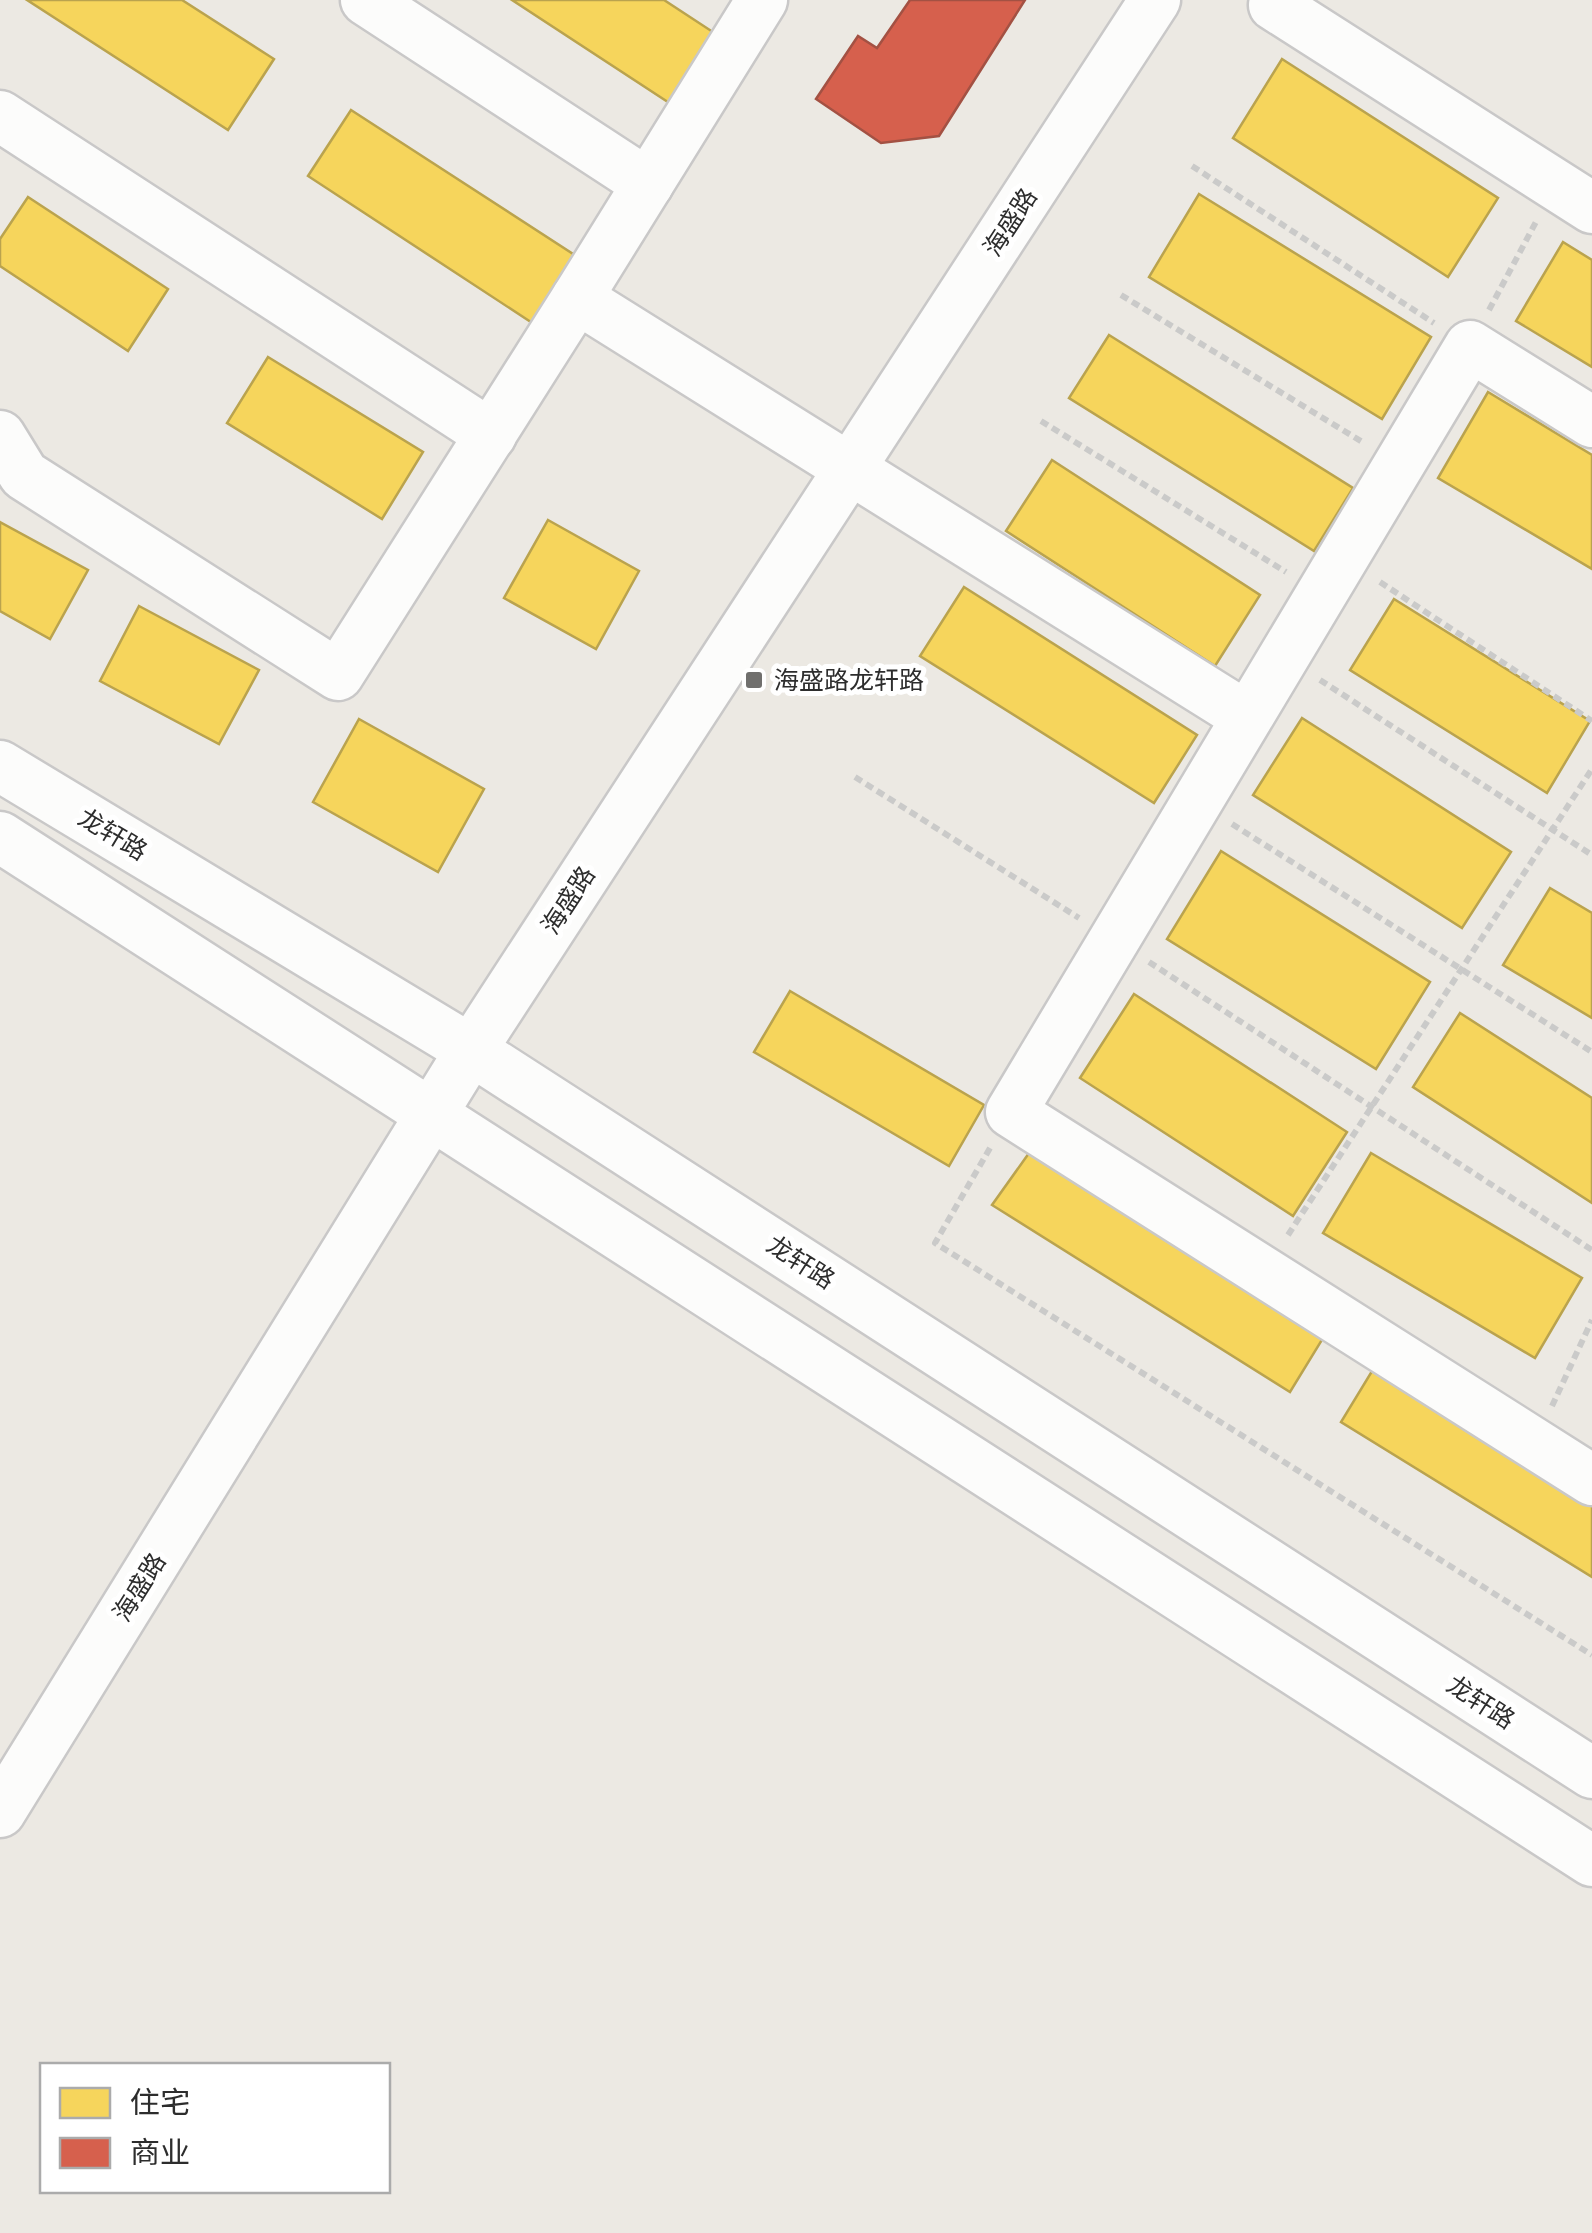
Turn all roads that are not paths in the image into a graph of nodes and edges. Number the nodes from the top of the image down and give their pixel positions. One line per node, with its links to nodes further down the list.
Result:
1 (366, 0): 6 (street)
2 (762, 0): 6 (street)
3 (1155, 0): 12 (street, 海盛路)
4 (1276, 0): 7 (street)
5 (0, 116): 10 (street)
6 (648, 184): 8 (street)
7 (1592, 208)
8 (577, 298): 10 (street); 12 (street)
9 (1592, 422): 13 (street)
10 (491, 435): 11 (street)
11 (0, 436)
12 (848, 470): 13 (street); 16 (street, 海盛路)
13 (1248, 717): 18 (street)
14 (0, 766): 16 (street, 龙轩路)
15 (0, 838): 17 (street)
16 (471, 1050): 17 (street, 海盛路); 19 (street, 龙轩路)
17 (430, 1116): 20 (street, 海盛路); 21 (street)
18 (1592, 1480)
19 (1592, 1773)
20 (0, 1812)
21 (1592, 1861)

